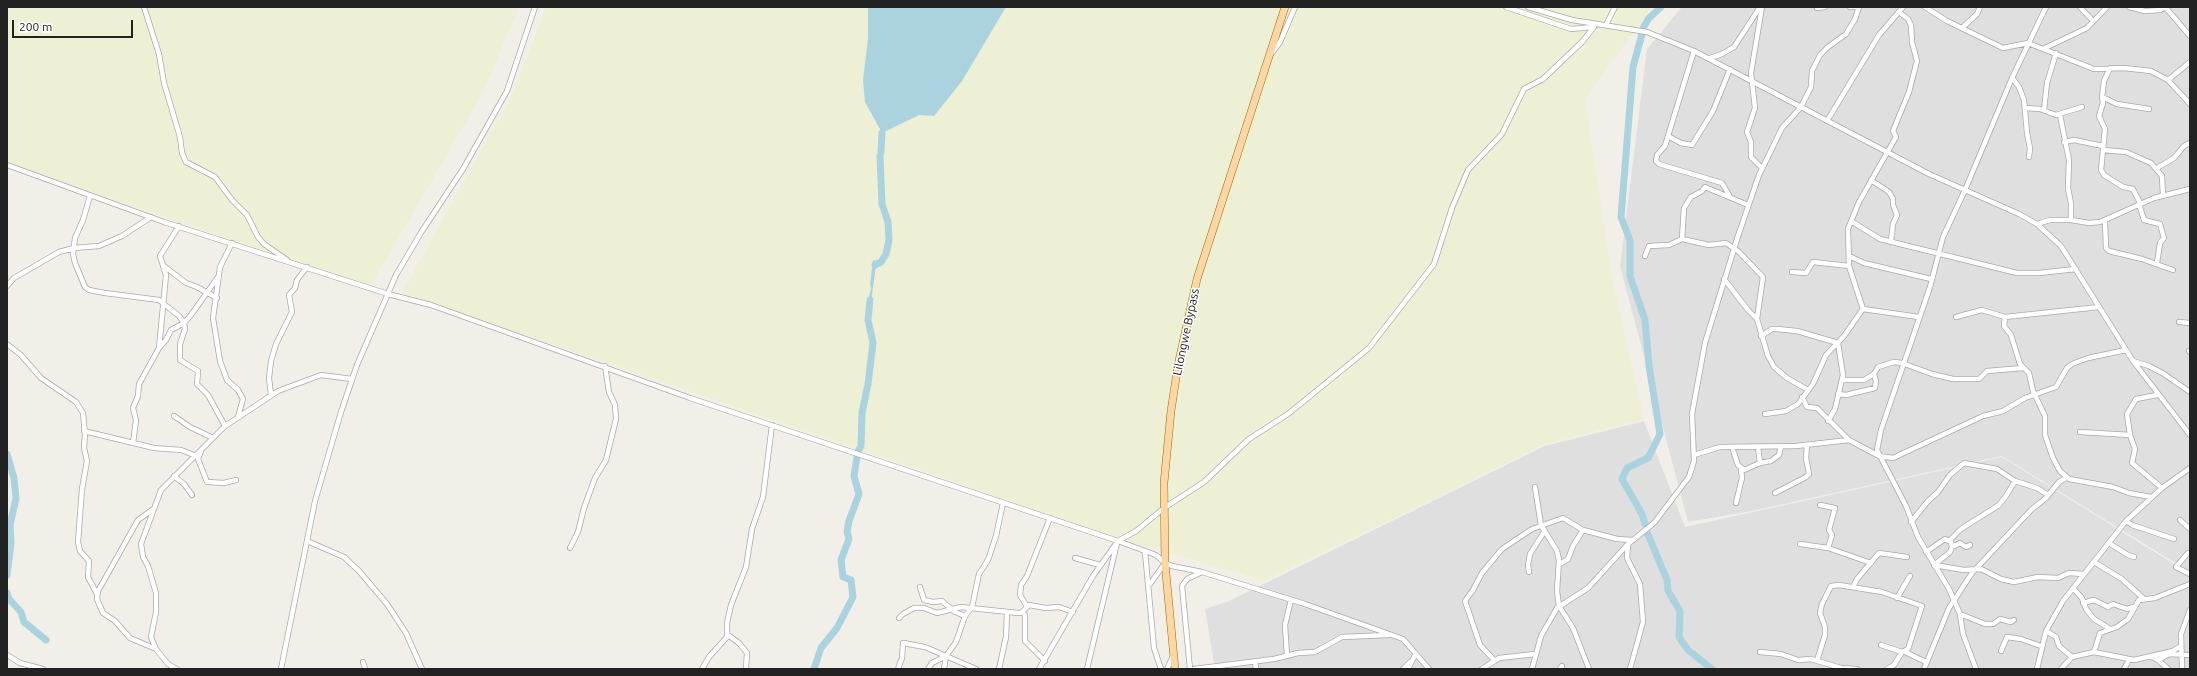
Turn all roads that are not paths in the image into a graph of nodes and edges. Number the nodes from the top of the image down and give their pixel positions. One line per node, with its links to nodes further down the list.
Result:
1 (144, 7): 78 (street)
2 (535, 7): 91 (street)
3 (1285, 7): 30 (main road, Lilongwe Bypass)
4 (1296, 7): 30 (street)
5 (1506, 7): 23 (street)
6 (1528, 7): 22 (street)
7 (1615, 7): 22 (street)
8 (1761, 7): 31 (street); 37 (street)
9 (1825, 7): 19 (street)
10 (1850, 7): 11 (street)
11 (1858, 7): 40 (street)
12 (1925, 7): 24 (street)
13 (1980, 7): 24 (street)
14 (2046, 7): 26 (street)
15 (2080, 7): 21 (street)
16 (2107, 7): 21 (street)
17 (2129, 7): 18 (street)
18 (2166, 7): 25 (street)
19 (1817, 8)
20 (1901, 9): 46 (street); 51 (street)
21 (2093, 21): 27 (street)
22 (1603, 24): 23 (street); 28 (street)
23 (1594, 27): 158 (street)
24 (1963, 28): 26 (street)
25 (2190, 36)
26 (2028, 43): 27 (street); 35 (street)
27 (2045, 48): 29 (street)
28 (1694, 51): 31 (street); 47 (street)
29 (2056, 53): 33 (street); 43 (street)
30 (1268, 57): 158 (main road, Lilongwe Bypass)
31 (1710, 58): 34 (street)
32 (2190, 62): 36 (street)
33 (2110, 68): 36 (street); 38 (street)
34 (1730, 70): 37 (street); 47 (street)
35 (2012, 78): 42 (street); 58 (street)
36 (2168, 80): 39 (street)
37 (1752, 83): 40 (street); 54 (street)
38 (2102, 97): 44 (street); 50 (street)
39 (2190, 104)
40 (1801, 107): 46 (street); 54 (street)
41 (2082, 107): 45 (street)
42 (2026, 108): 43 (street); 52 (street)
43 (2044, 110): 45 (street)
44 (2149, 110)
45 (2060, 115): 48 (street)
46 (1827, 121): 51 (street)
47 (1668, 136): 61 (street)
48 (2064, 142): 50 (street); 65 (street)
49 (2190, 143): 55 (street)
50 (2103, 148): 55 (street); 62 (street)
51 (1888, 152): 56 (street); 58 (street)
52 (2030, 157)
53 (7, 165): 59 (street)
54 (1762, 168): 63 (street)
55 (2157, 168): 60 (street)
56 (1871, 180): 66 (street); 71 (street)
57 (2190, 189): 60 (street)
58 (1965, 190): 68 (street); 75 (street)
59 (90, 196): 64 (street); 73 (street)
60 (2163, 196): 62 (street)
61 (1730, 197): 63 (street); 70 (street)
62 (2140, 203): 67 (street); 79 (street)
63 (1748, 205): 74 (street)
64 (151, 217): 69 (street); 73 (street)
65 (2071, 220): 67 (street); 68 (street)
66 (1851, 221): 71 (street); 77 (street)
67 (2105, 221): 79 (street)
68 (2037, 224): 83 (street)
69 (179, 226): 72 (street); 80 (street)
70 (1682, 239): 74 (street); 76 (street)
71 (1891, 241): 75 (street)
72 (232, 243): 78 (street); 86 (street)
73 (74, 248): 89 (street); 93 (street)
74 (1734, 248): 87 (street); 99 (street)
75 (1938, 252): 83 (street); 88 (street)
76 (1645, 256)
77 (1849, 256): 81 (street); 88 (street)
78 (289, 261): 82 (street)
79 (2157, 263): 84 (street)
80 (164, 266): 90 (street); 93 (street)
81 (1849, 266): 85 (street); 95 (street)
82 (306, 267): 91 (street); 119 (street)
83 (2076, 269): 94 (street)
84 (2173, 270)
85 (1792, 272)
86 (218, 277): 90 (street); 92 (street)
87 (1724, 279): 99 (street); 139 (street)
88 (1931, 279): 96 (street)
89 (7, 286)
90 (206, 292): 92 (street); 101 (street)
91 (388, 294): 110 (street); 113 (street)
92 (217, 298): 124 (street)
93 (164, 302): 101 (street); 106 (street)
94 (2099, 307): 98 (street); 107 (street)
95 (1863, 309): 96 (street); 104 (street)
96 (1919, 316): 109 (street)
97 (1956, 317): 98 (street)
98 (2005, 317): 111 (street)
99 (1757, 318): 103 (street)
100 (2178, 322): 102 (street)
101 (184, 323): 106 (street); 127 (street)
102 (2190, 323)
103 (1761, 336): 104 (street); 115 (street)
104 (1838, 343): 114 (street); 115 (street)
105 (7, 344): 128 (street)
106 (159, 348): 134 (street)
107 (2126, 350): 108 (street); 118 (street)
108 (2133, 361): 116 (street); 120 (street)
109 (1902, 363): 111 (street); 112 (street); 140 (street)
110 (605, 366): 126 (street); 178 (street)
111 (2023, 368): 118 (street)
112 (1874, 374): 114 (street); 117 (street)
113 (352, 379): 119 (street); 170 (street)
114 (1842, 380): 117 (street)
115 (1808, 390): 121 (street)
116 (2190, 392)
117 (1838, 394): 125 (street)
118 (2034, 394): 140 (street); 146 (street)
119 (271, 395): 124 (street)
120 (2157, 395): 130 (street); 131 (street)
121 (1802, 397): 122 (street); 125 (street)
122 (1765, 414)
123 (174, 416): 132 (street)
124 (238, 417): 127 (street)
125 (1828, 421): 133 (street)
126 (772, 425): 155 (street); 224 (street)
127 (225, 426): 132 (street)
128 (84, 431): 134 (street); 203 (street)
129 (2080, 432): 130 (street)
130 (2130, 435): 150 (street)
131 (2190, 435)
132 (213, 438): 141 (street)
133 (1849, 440): 135 (street); 140 (street)
134 (133, 443): 141 (street)
135 (1807, 445): 137 (street); 151 (street)
136 (1732, 446): 138 (street); 139 (street); 143 (street)
137 (1781, 446): 138 (street); 142 (street)
138 (1758, 447): 142 (street)
139 (1694, 455): 169 (street)
140 (1879, 456): 163 (street)
141 (196, 457): 145 (street); 147 (street)
142 (1760, 463): 143 (street)
143 (1741, 468): 156 (street)
144 (2190, 468): 150 (street)
145 (174, 476): 152 (street); 159 (street)
146 (2066, 478): 153 (street); 154 (street)
147 (236, 480)
148 (2015, 481): 153 (street); 163 (street); 172 (street)
149 (1535, 487): 164 (street)
150 (2162, 488): 154 (street)
151 (1775, 493)
152 (192, 494)
153 (2048, 495): 192 (street)
154 (2151, 497): 162 (street)
155 (1003, 503): 160 (street); 211 (street)
156 (1736, 503)
157 (1820, 504): 179 (street)
158 (1164, 508): 171 (street); 188 (main road, Lilongwe Bypass)
159 (152, 510): 203 (street); 229 (street)
160 (1050, 518): 171 (street); 209 (street)
161 (2180, 520): 165 (street)
162 (2126, 521): 168 (street); 173 (street)
163 (1912, 522): 181 (street)
164 (1541, 525): 166 (street); 167 (street); 244 (street)
165 (2190, 529)
166 (1583, 530): 169 (street); 189 (street)
167 (1544, 532): 189 (street); 194 (street)
168 (2174, 539)
169 (1633, 540): 174 (street)
170 (307, 541): 255 (street); 257 (street)
171 (1118, 541): 180 (street); 190 (street); 266 (street)
172 (1949, 541): 177 (street); 181 (street)
173 (2109, 543): 184 (street); 187 (street)
174 (1628, 544): 210 (street); 279 (street)
175 (1800, 544): 179 (street)
176 (1970, 545): 177 (street)
177 (1952, 547): 191 (street)
178 (570, 548)
179 (1828, 548): 186 (street)
180 (1145, 552): 188 (street); 198 (street)
181 (1926, 552): 191 (street)
182 (2188, 553): 196 (street)
183 (1907, 557): 186 (street)
184 (2134, 557)
185 (1075, 558): 190 (street)
186 (1870, 562): 201 (street)
187 (2094, 562): 195 (street); 205 (street)
188 (1165, 563): 193 (street); 198 (street); 240 (main road, Lilongwe Bypass)
189 (1560, 564): 210 (street)
190 (1100, 565): 217 (street)
191 (1934, 565): 192 (street); 207 (street)
192 (1976, 569): 195 (street); 207 (street)
193 (1202, 572): 206 (street); 270 (street)
194 (1529, 572)
195 (2084, 574): 202 (street)
196 (2190, 574)
197 (1910, 576): 204 (street)
198 (1150, 584): 267 (street)
199 (2190, 584): 205 (street)
200 (920, 587): 213 (street)
201 (1853, 587): 204 (street); 248 (street)
202 (2072, 588): 208 (street); 223 (street)
203 (97, 594): 229 (street)
204 (1897, 598): 232 (street)
205 (2143, 598): 212 (street)
206 (1292, 600): 225 (street); 241 (street)
207 (1954, 602): 218 (street); 252 (street)
208 (2083, 603): 212 (street); 222 (street)
209 (1026, 605): 216 (street); 217 (street)
210 (1559, 606): 234 (street); 278 (street)
211 (972, 607): 213 (street); 215 (street); 219 (street)
212 (2134, 607): 222 (street)
213 (951, 609): 219 (street); 220 (street)
214 (2190, 610): 228 (street)
215 (1007, 612): 216 (street); 264 (street)
216 (1022, 612): 247 (street)
217 (1074, 612): 247 (street)
218 (1960, 614): 221 (street); 283 (street)
219 (966, 616): 239 (street)
220 (899, 618)
221 (2014, 620)
222 (2110, 629): 233 (street)
223 (2046, 631): 227 (street); 243 (street)
224 (728, 635): 258 (street); 259 (street)
225 (1392, 635): 236 (street); 241 (street)
226 (1881, 645): 232 (street)
227 (2041, 646): 230 (street); 284 (street)
228 (2181, 646): 237 (street); 242 (street)
229 (156, 649): 254 (street)
230 (2001, 651)
231 (1760, 652): 248 (street)
232 (1904, 652): 252 (street); 281 (street)
233 (2094, 652): 243 (street); 245 (street)
234 (1535, 654): 244 (street); 277 (street)
235 (7, 655): 253 (street)
236 (1415, 655): 251 (street); 275 (street)
237 (2181, 655): 238 (street); 246 (street); 288 (street)
238 (2190, 655)
239 (946, 656): 260 (street); 261 (street); 262 (street); 263 (street)
240 (1173, 656): 268 (street); 269 (main road, Lilongwe Bypass)
241 (1287, 656): 250 (street)
242 (2152, 657): 245 (street); 246 (street)
243 (2072, 658): 285 (street)
244 (1494, 660): 276 (street)
245 (2129, 660): 286 (street)
246 (2158, 660): 287 (street)
247 (1045, 661): 265 (street)
248 (1817, 661): 280 (street)
249 (362, 662): 256 (street)
250 (1255, 662): 271 (street); 272 (street)
251 (1411, 662): 273 (street); 274 (street)
252 (1926, 662): 282 (street)
253 (43, 669)
254 (177, 669)
255 (281, 669)
256 (365, 669)
257 (422, 669)
258 (702, 669)
259 (746, 669)
260 (898, 669)
261 (928, 669)
262 (944, 669)
263 (976, 669)
264 (999, 669)
265 (1039, 669)
266 (1087, 669)
267 (1161, 669)
268 (1167, 669)
269 (1175, 669)
270 (1190, 669)
271 (1194, 669)
272 (1256, 669)
273 (1403, 669)
274 (1408, 669)
275 (1429, 669)
276 (1482, 669)
277 (1532, 669)
278 (1590, 669)
279 (1630, 669)
280 (1856, 669)
281 (1887, 669)
282 (1924, 669)
283 (1976, 669)
284 (2037, 669)
285 (2062, 669)
286 (2124, 669)
287 (2168, 669)
288 (2182, 669)

